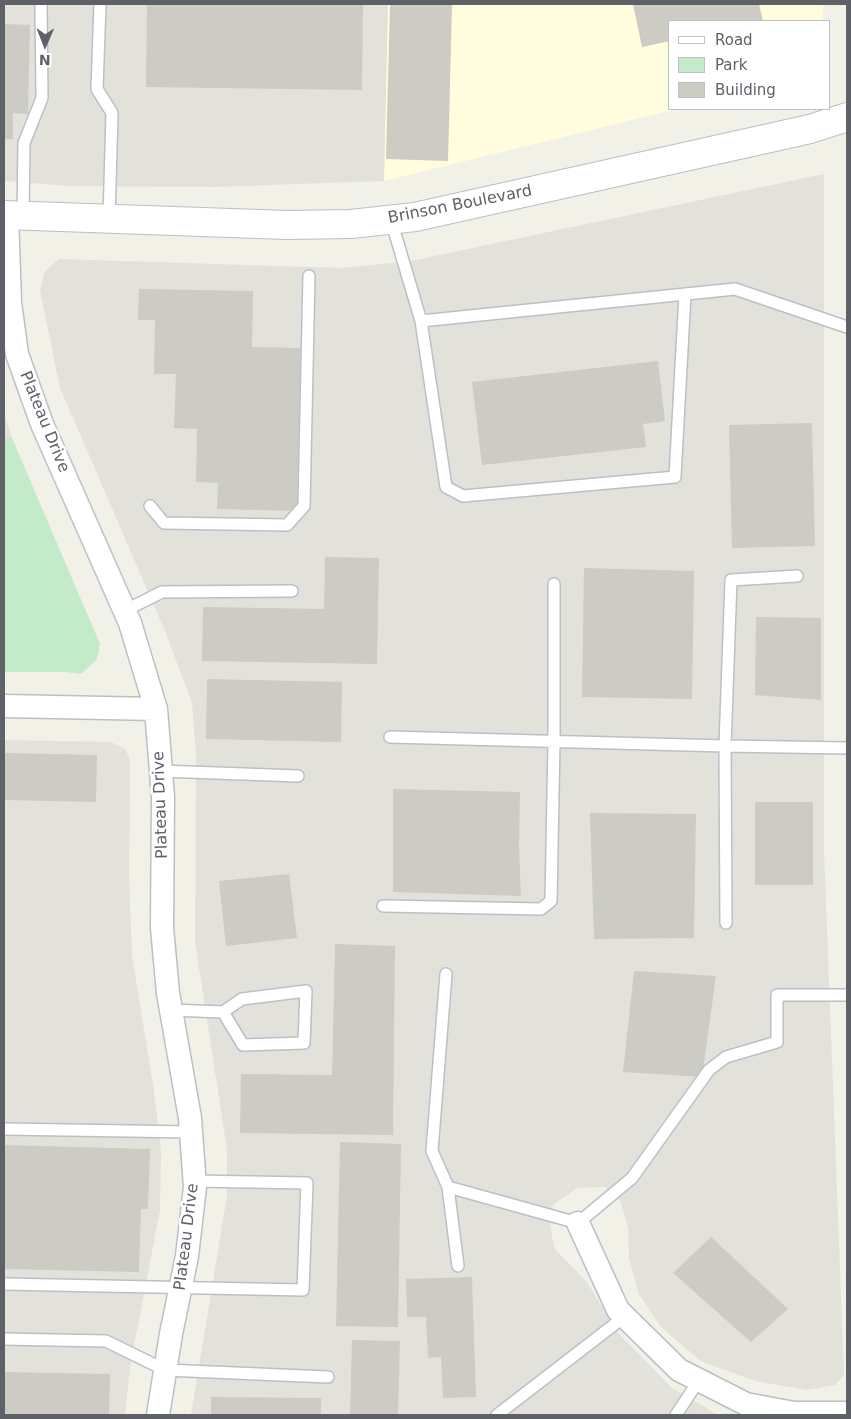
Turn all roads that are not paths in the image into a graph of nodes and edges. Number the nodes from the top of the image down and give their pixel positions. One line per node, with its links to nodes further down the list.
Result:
1 (41, 4): 4 (lane)
2 (100, 4): 5 (lane)
3 (847, 117): 6 (street, Brinson Boulevard)
4 (11, 216): 5 (street, Brinson Boulevard); 15 (street, Plateau Drive)
5 (109, 219): 6 (street, Brinson Boulevard)
6 (391, 220): 9 (lane)
7 (309, 276): 11 (lane)
8 (685, 294): 9 (lane); 9 (lane); 10 (lane)
9 (421, 321)
10 (847, 327)
11 (150, 506)
12 (797, 576): 20 (lane)
13 (554, 584): 19 (lane)
14 (292, 591): 15 (lane)
15 (124, 611): 17 (street, Plateau Drive)
16 (4, 706): 17 (street)
17 (156, 709): 22 (street, Plateau Drive)
18 (390, 737): 19 (lane)
19 (554, 742): 20 (lane); 24 (lane)
20 (725, 746): 21 (lane); 25 (lane)
21 (847, 748)
22 (161, 771): 23 (lane); 28 (street, Plateau Drive)
23 (298, 776)
24 (383, 906)
25 (726, 923)
26 (446, 974): 33 (lane)
27 (847, 995): 34 (lane)
28 (171, 1010): 29 (lane); 31 (street, Plateau Drive)
29 (223, 1012): 29 (lane)
30 (4, 1129): 31 (lane)
31 (191, 1132): 32 (street, Plateau Drive)
32 (195, 1181): 37 (street, Plateau Drive); 37 (lane)
33 (448, 1187): 34 (lane); 35 (lane)
34 (578, 1223): 38 (street)
35 (458, 1266)
36 (4, 1284): 37 (lane)
37 (181, 1287): 40 (street, Plateau Drive)
38 (624, 1317): 42 (street); 46 (lane)
39 (4, 1338): 40 (lane)
40 (165, 1370): 41 (lane); 45 (street, Plateau Drive)
41 (328, 1377)
42 (700, 1380): 44 (street); 47 (lane)
43 (847, 1413): 44 (street)
44 (793, 1414)
45 (158, 1415)
46 (497, 1415)
47 (676, 1415)

